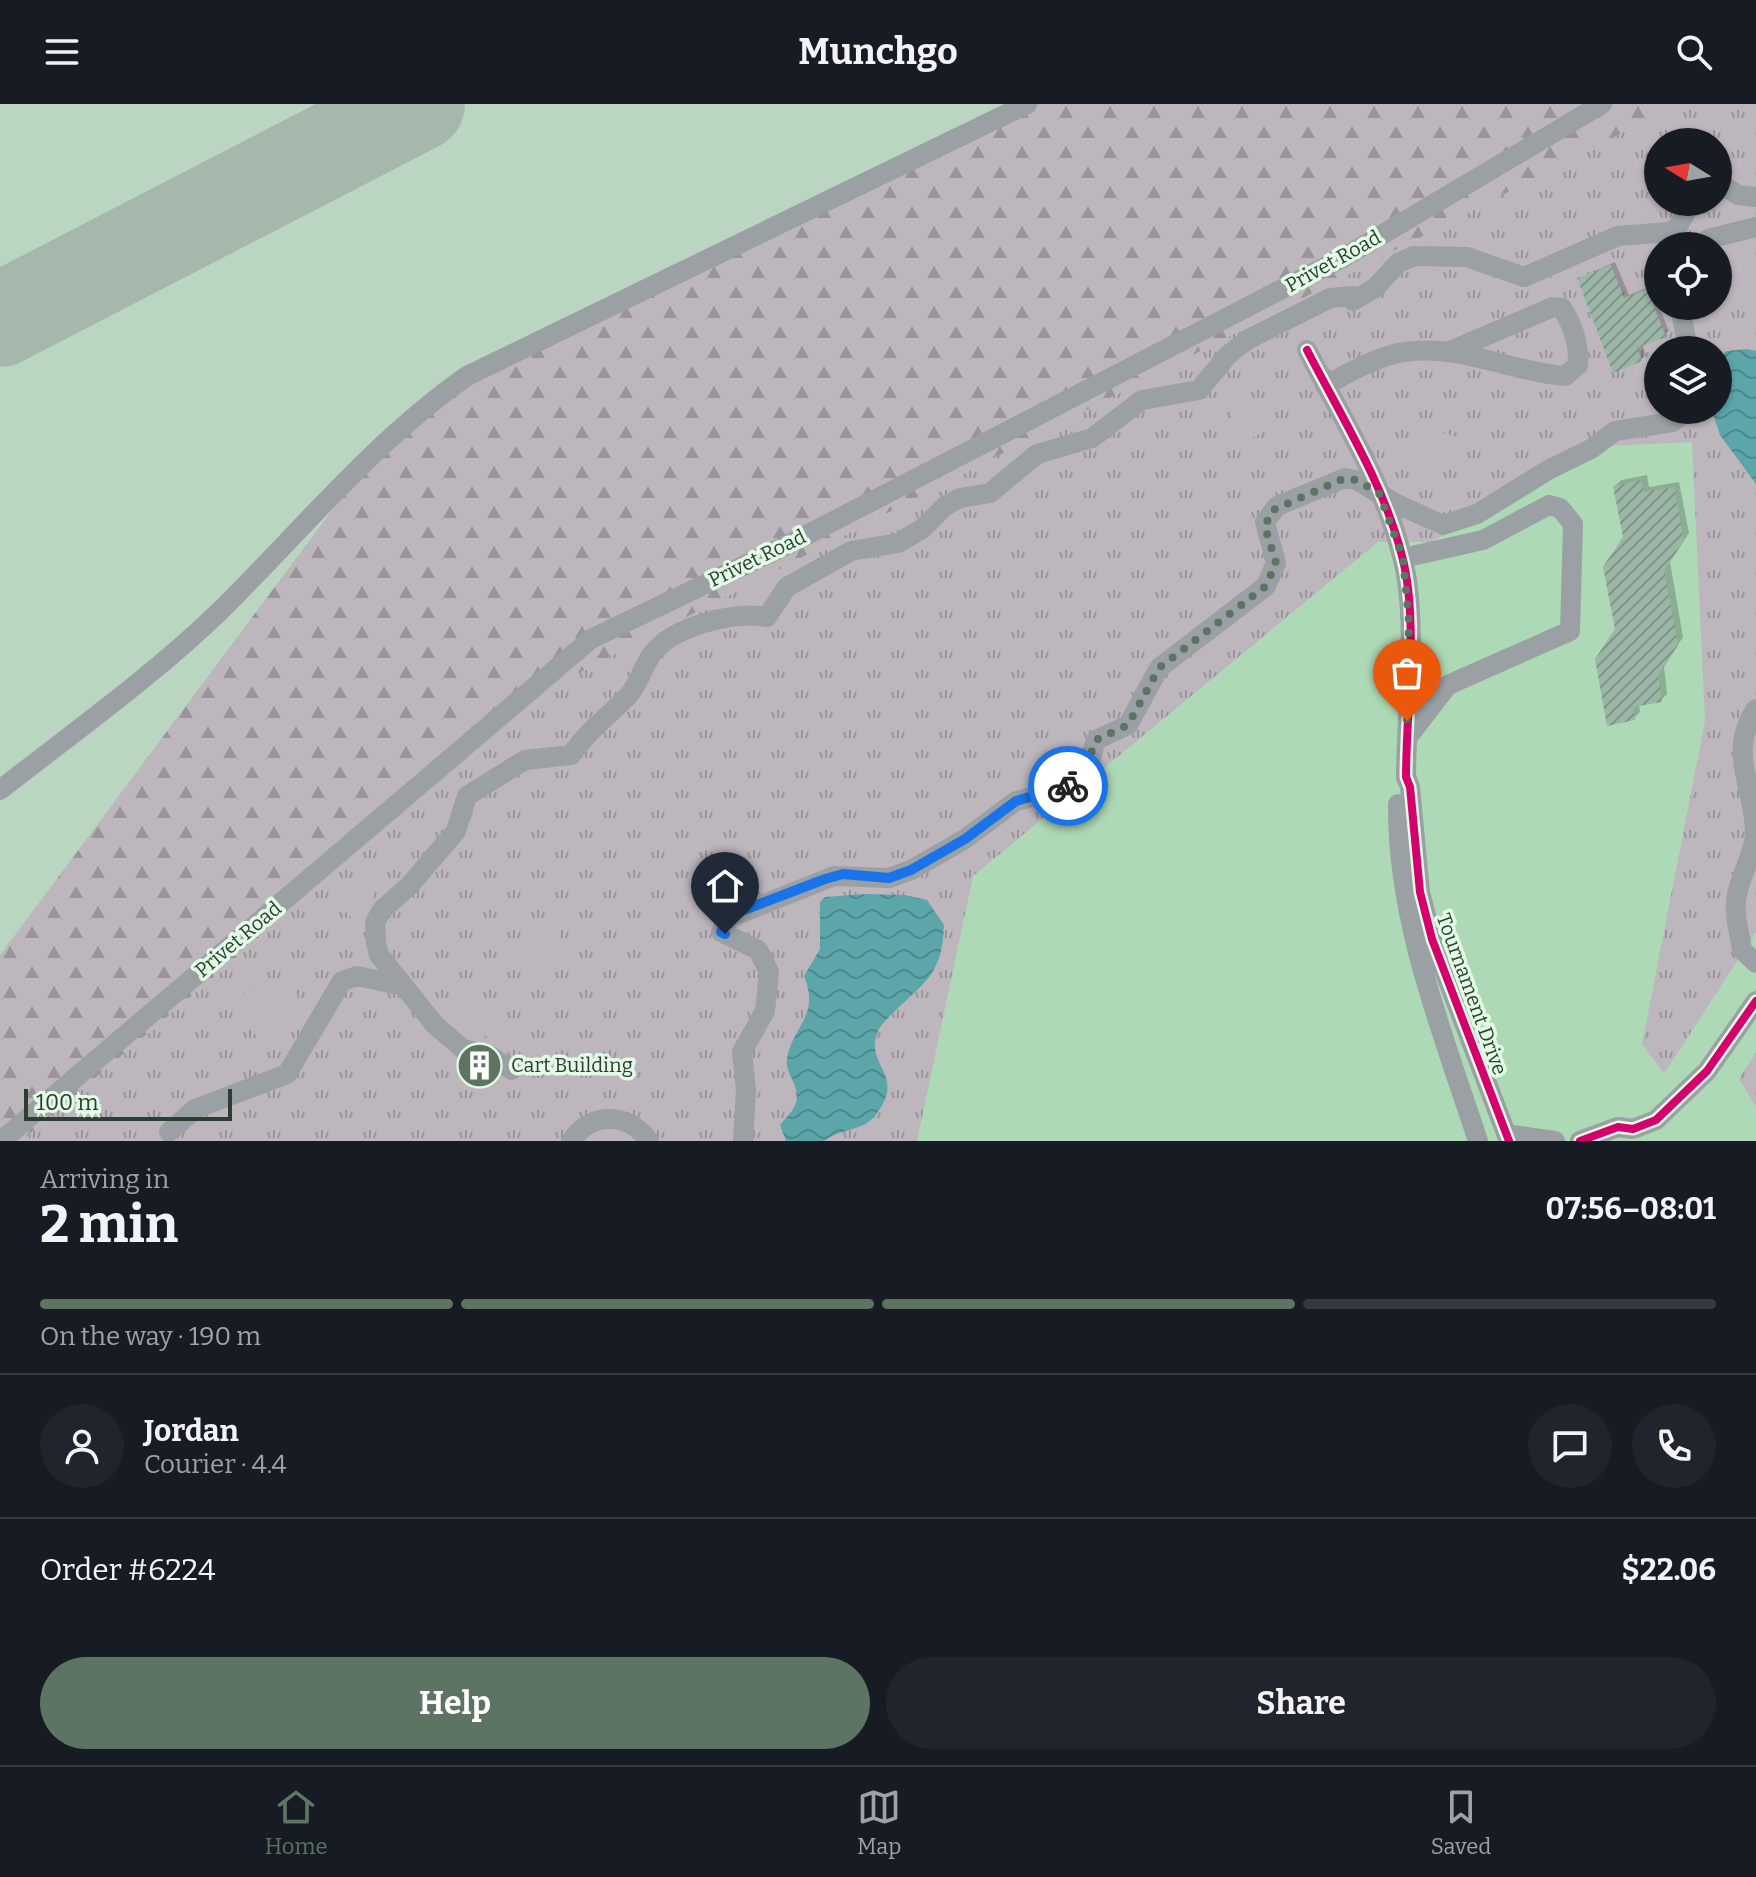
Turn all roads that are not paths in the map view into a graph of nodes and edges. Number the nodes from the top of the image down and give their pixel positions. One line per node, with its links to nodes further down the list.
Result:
1 (1027, 104): 19 (street)
2 (1602, 104): 29 (street, Privet Road)
3 (1732, 191): 4 (street)
4 (1756, 197)
5 (1684, 216): 20 (street)
6 (1756, 227): 7 (street)
7 (1732, 233)
8 (1307, 350): 10 (street, Tournament Drive)
9 (1448, 352): 9 (street); 10 (street)
10 (1325, 386): 12 (street, Tournament Drive)
11 (1660, 424): 12 (street)
12 (1379, 493): 13 (street, Tournament Drive); 32 (street)
13 (1403, 558): 14 (street, Tournament Drive); 15 (street)
14 (1410, 679): 15 (street); 17 (street, Tournament Drive)
15 (1448, 685): 17 (street)
16 (1756, 709): 21 (street)
17 (1406, 740): 18 (street, Tournament Drive)
18 (1406, 777): 28 (street, Tournament Drive); 33 (street, Tournament Drive)
19 (0, 790)
20 (378, 951): 22 (street); 23 (street)
21 (1756, 963)
22 (357, 976): 23 (street); 26 (street)
23 (404, 986): 25 (street)
24 (1756, 1001): 27 (street)
25 (512, 1070)
26 (169, 1132)
27 (1630, 1135): 35 (street)
28 (1508, 1138): 34 (street)
29 (1, 1141)
30 (571, 1141): 31 (street)
31 (649, 1141)
32 (743, 1141)
33 (1478, 1141)
34 (1555, 1141)
35 (1580, 1141)

